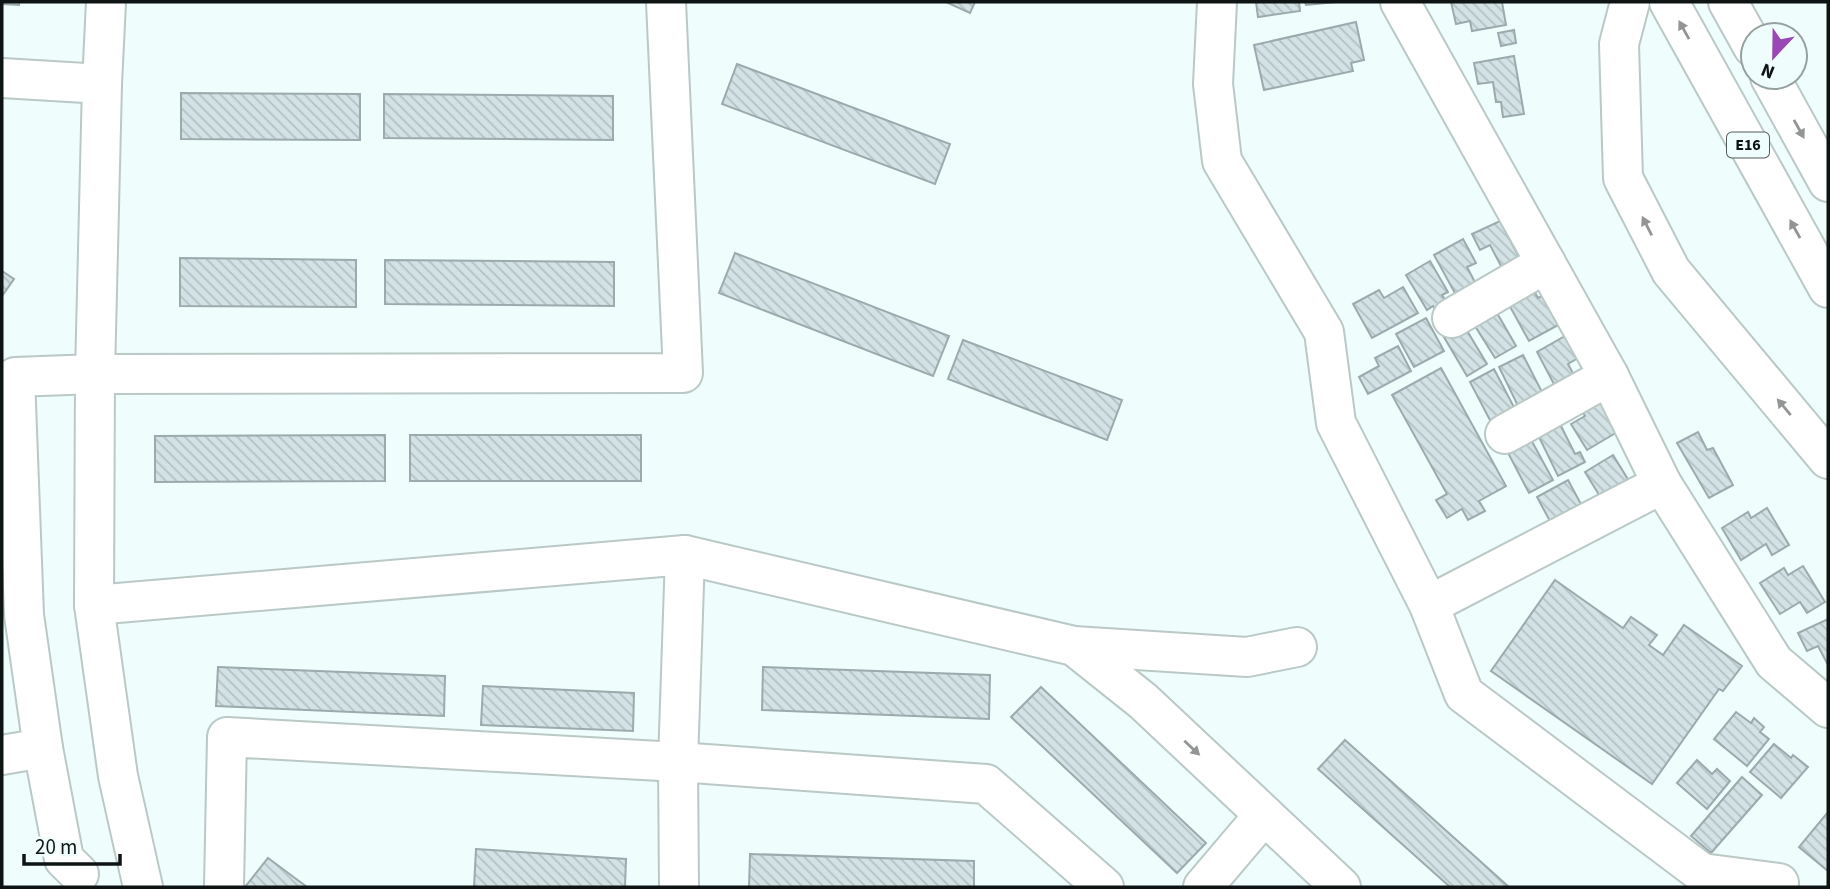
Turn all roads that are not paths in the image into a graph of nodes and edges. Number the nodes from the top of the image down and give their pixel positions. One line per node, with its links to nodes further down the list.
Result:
1 (106, 2): 10 (main road)
2 (666, 2): 17 (main road)
3 (1217, 2): 24 (main road)
4 (1400, 2): 13 (main road)
5 (1630, 2): 20 (main road, one-way to 5)
6 (1669, 2): 14 (main road, E16, one-way to 6)
7 (1728, 2): 8 (main road)
8 (1739, 22)
9 (2, 78): 10 (main road)
10 (102, 84): 17 (main road)
11 (1778, 91): 12 (main road, one-way to 12)
12 (1828, 182)
13 (1546, 263): 15 (main road); 18 (main road)
14 (1828, 288)
15 (1452, 318)
16 (9, 372): 17 (main road); 28 (main road)
17 (95, 374): 23 (main road)
18 (1609, 376): 19 (main road); 21 (main road)
19 (1506, 434)
20 (1828, 459)
21 (1662, 484): 24 (main road); 27 (main road)
22 (685, 555): 23 (main road); 25 (main road); 30 (main road)
23 (94, 605): 32 (main road)
24 (1423, 614): 34 (main road)
25 (1074, 646): 26 (main road); 31 (main road, one-way to 31)
26 (1297, 647)
27 (1828, 708)
28 (43, 748): 29 (main road); 33 (main road)
29 (2, 755)
30 (678, 762): 35 (main road); 36 (main road); 37 (main road)
31 (1264, 816): 38 (main road); 39 (main road)
32 (140, 875): 33 (main road)
33 (81, 880)
34 (1787, 886)
35 (223, 887)
36 (679, 887)
37 (1104, 887)
38 (1203, 887)
39 (1341, 887)

